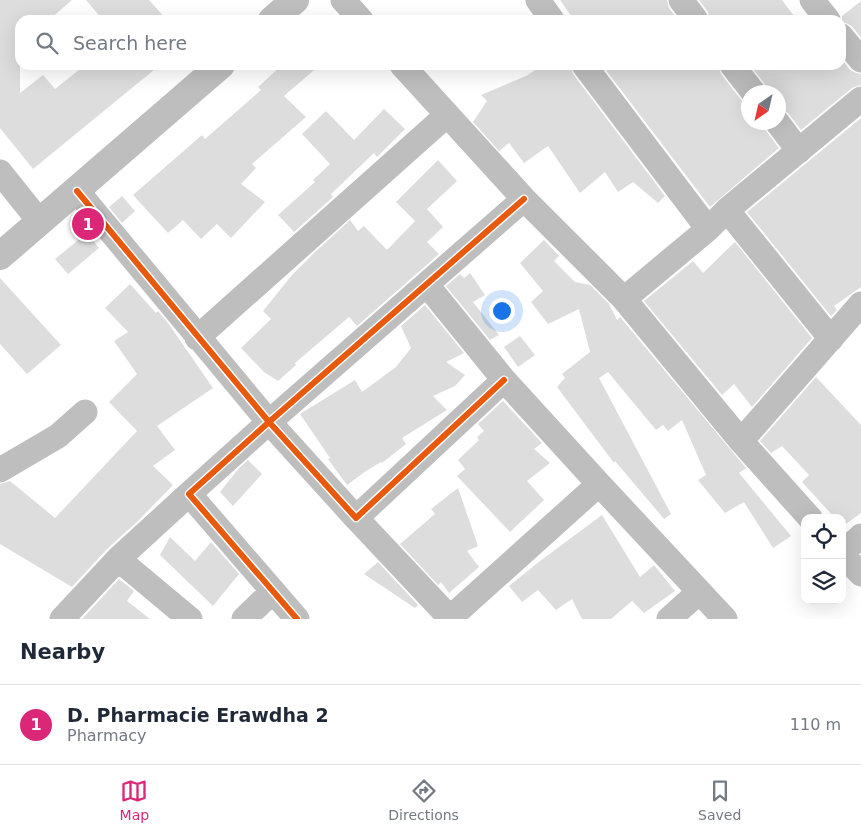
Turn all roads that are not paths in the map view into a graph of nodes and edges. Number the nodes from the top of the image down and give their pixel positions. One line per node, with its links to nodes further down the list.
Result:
1 (295, 0): 6 (street)
2 (343, 0): 7 (street)
3 (538, 0): 8 (street)
4 (681, 0): 9 (street)
5 (812, 0): 10 (street)
6 (278, 15)
7 (356, 15)
8 (548, 15)
9 (692, 15)
10 (824, 15)
11 (846, 42): 12 (street)
12 (861, 60)
13 (215, 70): 23 (street)
14 (406, 70): 19 (street)
15 (588, 70): 27 (street)
16 (736, 70): 17 (street)
17 (748, 85)
18 (861, 99): 21 (street)
19 (447, 115): 24 (street); 32 (street)
20 (783, 130): 21 (street)
21 (799, 151): 25 (street)
22 (0, 172): 26 (street)
23 (77, 191): 26 (street); 32 (street)
24 (524, 199): 29 (street); 30 (street)
25 (727, 210): 27 (street); 33 (street)
26 (40, 222): 28 (street)
27 (708, 229): 30 (street)
28 (0, 256)
29 (427, 285): 34 (street); 36 (street)
30 (624, 299): 37 (street)
31 (861, 304): 33 (street)
32 (197, 338): 36 (street)
33 (831, 339): 37 (street)
34 (504, 380): 39 (street); 42 (street)
35 (85, 412): 38 (street)
36 (268, 422): 40 (street); 42 (street)
37 (740, 441): 41 (street)
38 (0, 470)
39 (598, 484): 49 (street); 50 (street)
40 (190, 494): 46 (street); 48 (street)
41 (806, 514)
42 (356, 518): 50 (street)
43 (861, 536): 44 (street)
44 (846, 549)
45 (846, 557): 47 (street)
46 (118, 559): 51 (street); 52 (street)
47 (861, 574)
48 (272, 591): 53 (street); 54 (street)
49 (699, 592): 55 (street); 56 (street)
50 (450, 618)
51 (62, 619)
52 (190, 619)
53 (244, 619)
54 (297, 619)
55 (669, 619)
56 (725, 619)

